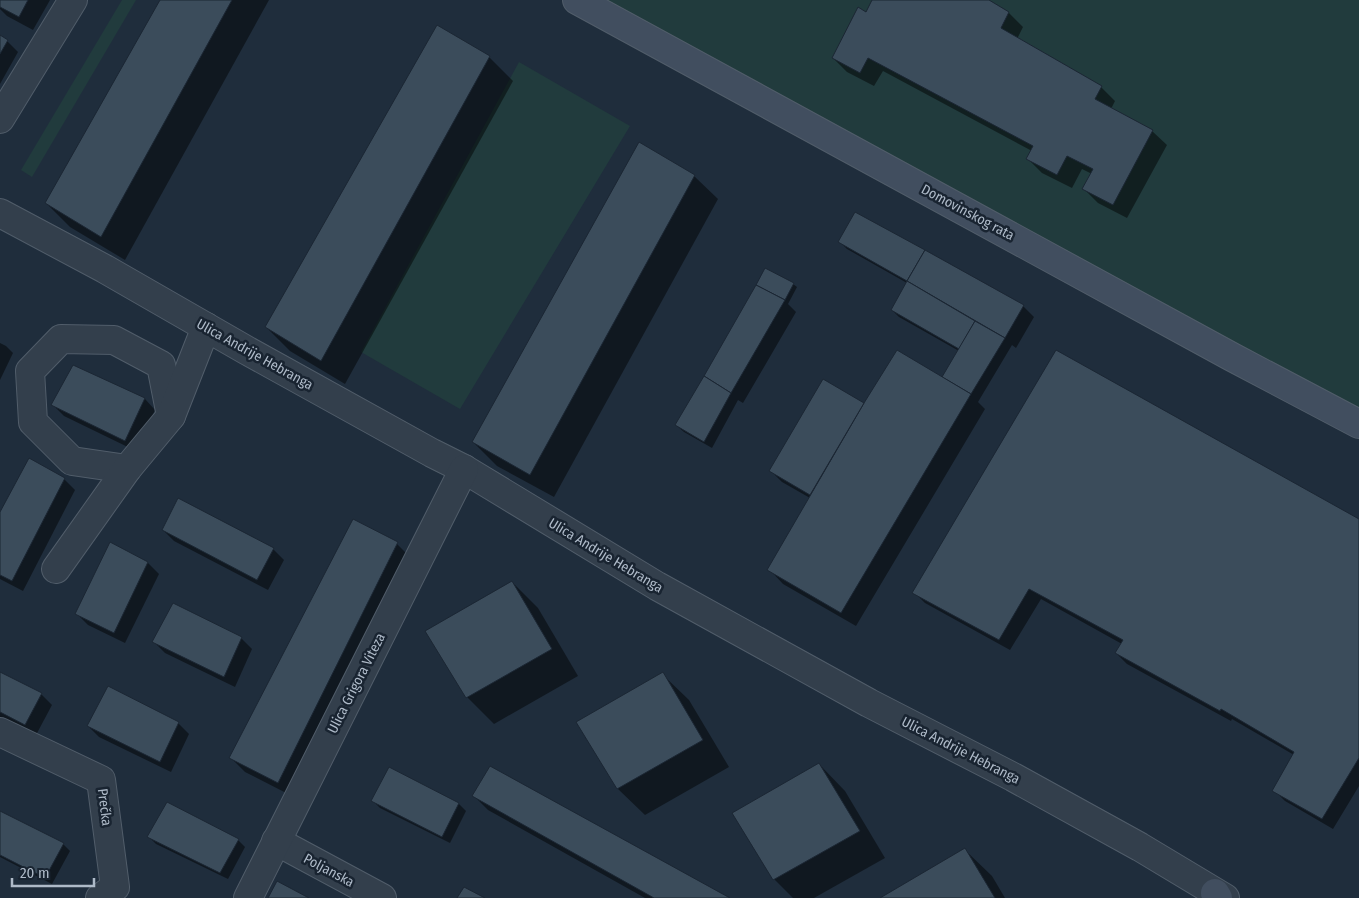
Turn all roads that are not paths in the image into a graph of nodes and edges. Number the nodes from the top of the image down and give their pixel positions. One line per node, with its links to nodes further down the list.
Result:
1 (73, 0): 3 (street)
2 (590, 3): 7 (main road, Domovinskog rata)
3 (0, 119)
4 (0, 213): 5 (street, Ulica Andrije Hebranga)
5 (206, 327): 6 (street); 9 (street, Ulica Andrije Hebranga)
6 (171, 416): 8 (street); 8 (street)
7 (1359, 424)
8 (127, 469): 10 (street)
9 (464, 469): 12 (street, Ulica Grigora Viteza); 14 (street, Ulica Andrije Hebranga)
10 (56, 569)
11 (0, 732): 13 (street, Prečka)
12 (276, 841): 15 (street, Ulica Grigora Viteza); 16 (street, Poljanska)
13 (107, 892)
14 (1220, 897)
15 (248, 898)
16 (382, 898)

